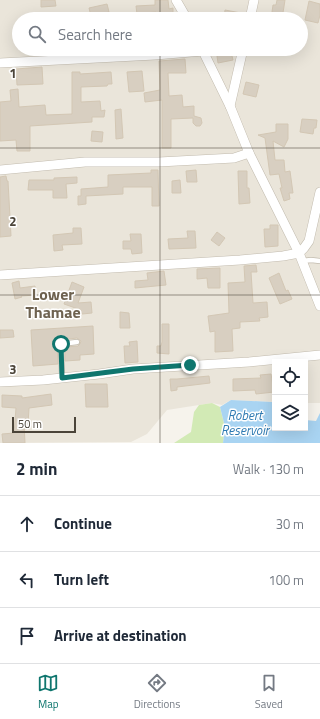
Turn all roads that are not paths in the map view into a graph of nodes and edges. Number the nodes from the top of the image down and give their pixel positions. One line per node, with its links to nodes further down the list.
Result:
1 (176, 0): 3 (street)
2 (254, 0): 4 (street)
3 (183, 12)
4 (251, 12)
5 (140, 56): 8 (street)
6 (206, 56): 9 (street)
7 (241, 56): 9 (street)
8 (0, 63)
9 (230, 106): 10 (street)
10 (249, 153): 11 (street); 13 (street)
11 (0, 170)
12 (320, 192): 13 (street)
13 (301, 257): 14 (lane); 15 (street); 16 (street)
14 (320, 261)
15 (0, 275)
16 (320, 306)
17 (77, 342): 19 (lane)
18 (320, 355): 19 (street)
19 (62, 378): 20 (street)
20 (0, 382)

